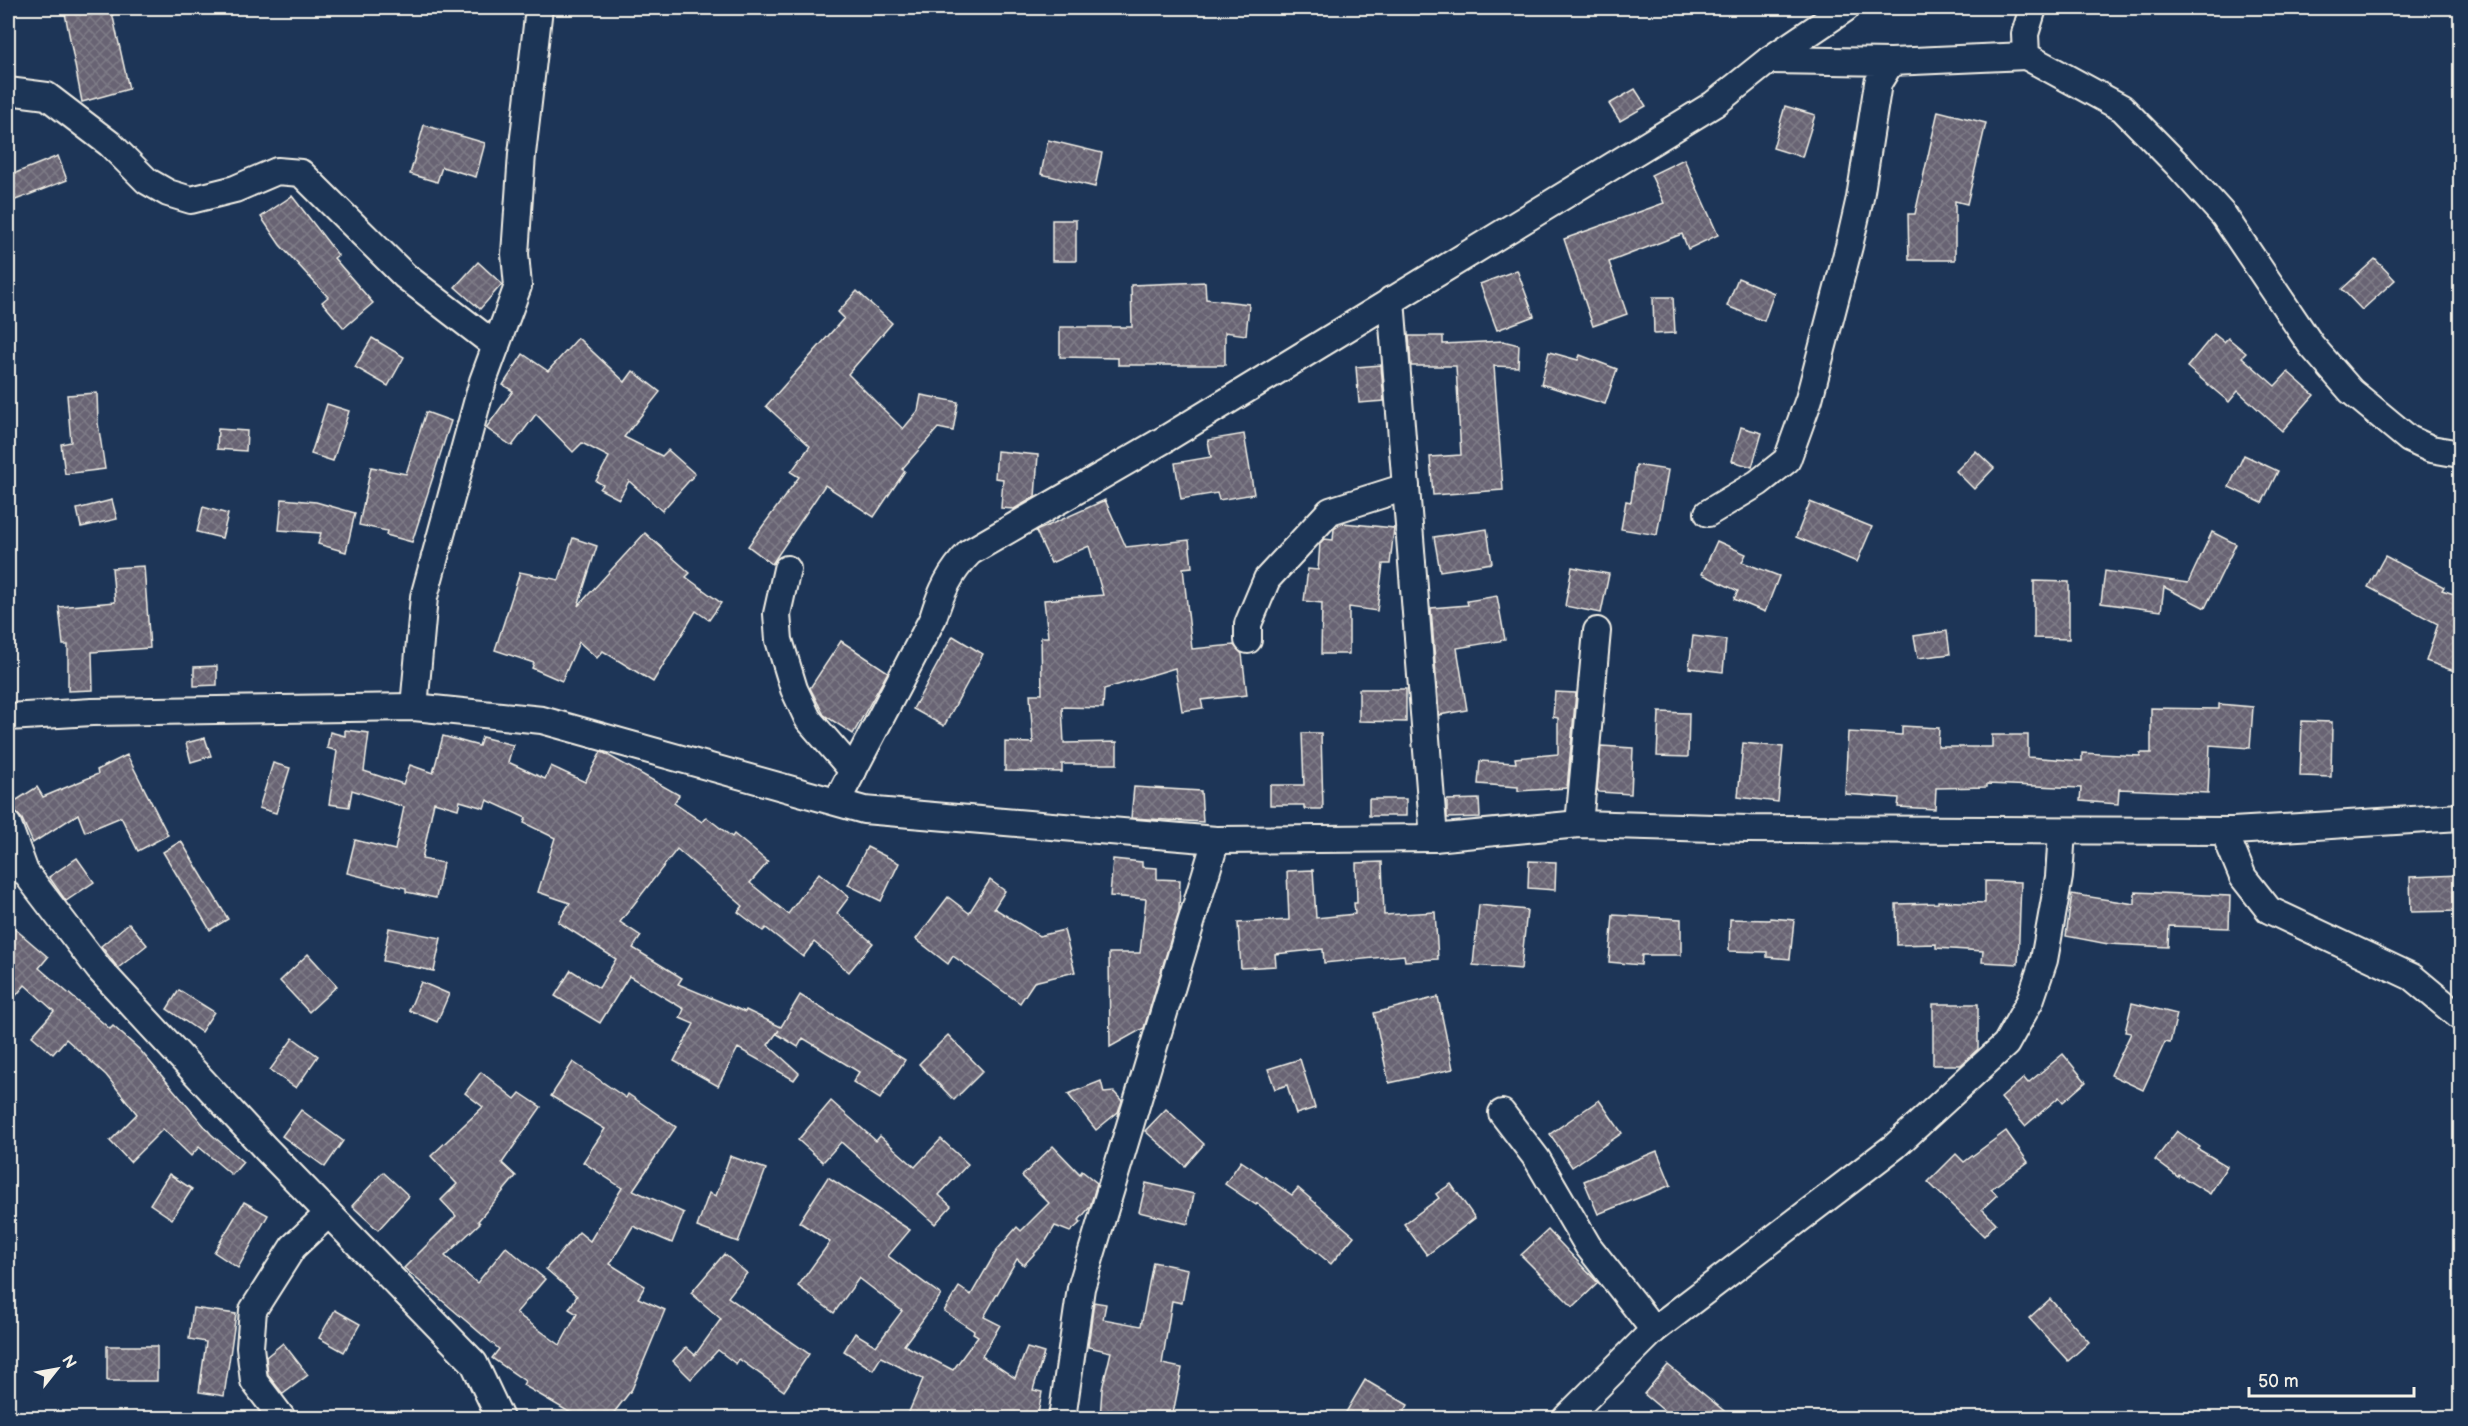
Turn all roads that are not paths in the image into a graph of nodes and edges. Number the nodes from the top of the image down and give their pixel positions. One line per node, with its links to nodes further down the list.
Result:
1 (539, 8): 9 (street)
2 (1846, 8): 5 (street)
3 (2033, 8): 4 (street)
4 (2025, 56): 6 (street); 10 (street)
5 (1769, 60): 6 (street); 8 (street)
6 (1891, 62): 12 (street)
7 (8, 91): 9 (street)
8 (1391, 300): 11 (street); 18 (street)
9 (496, 346): 16 (street)
10 (2460, 454)
11 (1406, 487): 15 (street); 25 (street)
12 (1708, 513)
13 (786, 569): 18 (street)
14 (1597, 631): 21 (street)
15 (1248, 640)
16 (414, 707): 17 (street); 19 (street)
17 (8, 717)
18 (853, 771): 19 (street)
19 (837, 801): 26 (street)
20 (2460, 817): 24 (street)
21 (1579, 824): 23 (street); 25 (street)
22 (8, 825): 29 (street)
23 (2062, 831): 24 (street); 30 (street)
24 (2224, 831): 27 (street)
25 (1434, 837): 26 (street)
26 (1216, 840): 33 (street)
27 (2460, 1017)
28 (1502, 1113): 30 (street)
29 (328, 1214): 31 (street); 32 (street)
30 (1654, 1330): 34 (street)
31 (271, 1412)
32 (500, 1419)
33 (1062, 1419)
34 (1566, 1419)

